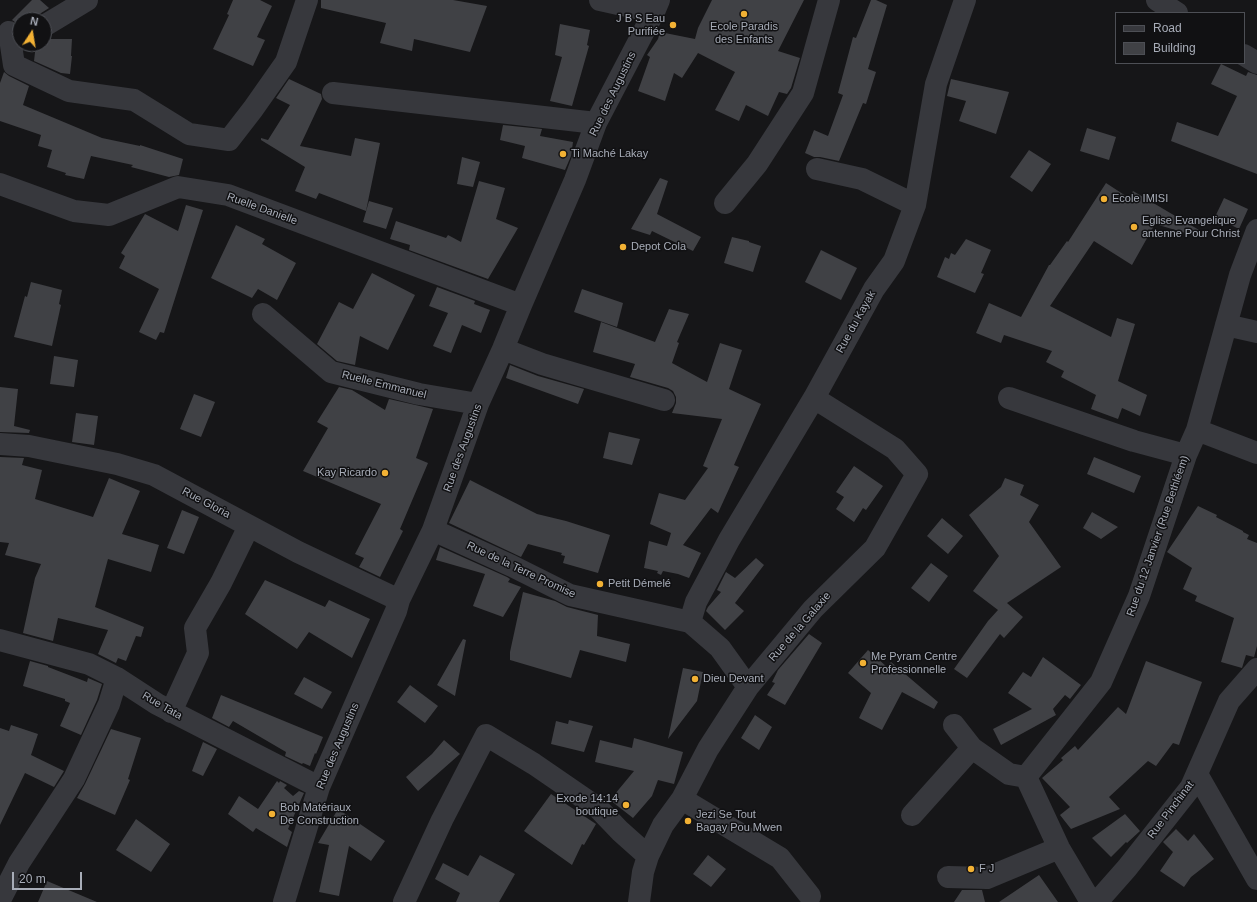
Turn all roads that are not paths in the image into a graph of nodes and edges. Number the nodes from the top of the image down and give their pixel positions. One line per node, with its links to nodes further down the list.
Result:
1 (87, 0): 9 (street)
2 (307, 0): 10 (street)
3 (600, 0): 7 (street)
4 (829, 0): 17 (street)
5 (965, 0): 18 (street, Rue du Kayak)
6 (1157, 0): 8 (street)
7 (656, 6): 14 (street, Rue des Augustins)
8 (1175, 12)
9 (52, 21)
10 (10, 31)
11 (1245, 56): 12 (street)
12 (1257, 63)
13 (333, 93): 14 (street)
14 (596, 123): 20 (street, Rue des Augustins)
15 (818, 169): 18 (street)
16 (0, 184): 20 (street, Ruelle Danielle)
17 (725, 203)
18 (915, 205): 25 (street, Rue du Kayak)
19 (1257, 230): 22 (street, Rue du 12 Janvier (Rue Bethléem))
20 (521, 305): 24 (street, Rue des Augustins)
21 (263, 314): 28 (street, Ruelle Emmanuel)
22 (1226, 325): 23 (street); 29 (street, Rue du 12 Janvier (Rue Bethléem))
23 (1257, 332)
24 (504, 349): 27 (street); 28 (street, Rue des Augustins)
25 (814, 398): 36 (street, Rue du Kayak); 40 (street, Rue de la Galaxie)
26 (1009, 398): 32 (street)
27 (664, 400)
28 (478, 404): 34 (street, Rue des Augustins)
29 (1197, 430): 31 (street); 32 (street, Rue du 12 Janvier (Rue Bethléem))
30 (0, 444): 33 (street, Rue Gloria)
31 (1257, 453)
32 (1186, 455): 45 (street, Rue du 12 Janvier (Rue Bethléem))
33 (249, 526): 35 (street, Rue Gloria); 41 (street)
34 (433, 530): 35 (street, Rue des Augustins); 36 (street, Rue de la Terre Promise)
35 (399, 600): 46 (street, Rue des Augustins)
36 (690, 622): 40 (street, Rue de la Terre Promise)
37 (0, 640): 39 (street, Rue Tata)
38 (1257, 669): 44 (street, Rue Pinchinat)
39 (118, 678): 41 (street, Rue Tata); 54 (street)
40 (748, 687): 47 (street, Rue de la Galaxie)
41 (171, 712): 46 (street, Rue Tata)
42 (954, 724): 43 (street)
43 (972, 748): 45 (street); 48 (street)
44 (1197, 774): 52 (street); 59 (street, Rue Pinchinat)
45 (1026, 777): 49 (street)
46 (319, 787): 55 (street, Rue des Augustins)
47 (682, 799): 50 (street, Rue de la Galaxie); 53 (street)
48 (912, 815)
49 (1059, 848): 51 (street); 58 (street)
50 (648, 856): 56 (street); 57 (street, Rue de la Galaxie)
51 (948, 877)
52 (1257, 879)
53 (810, 896)
54 (0, 900)
55 (284, 902)
56 (404, 902)
57 (639, 902)
58 (1091, 902)
59 (1097, 902)

